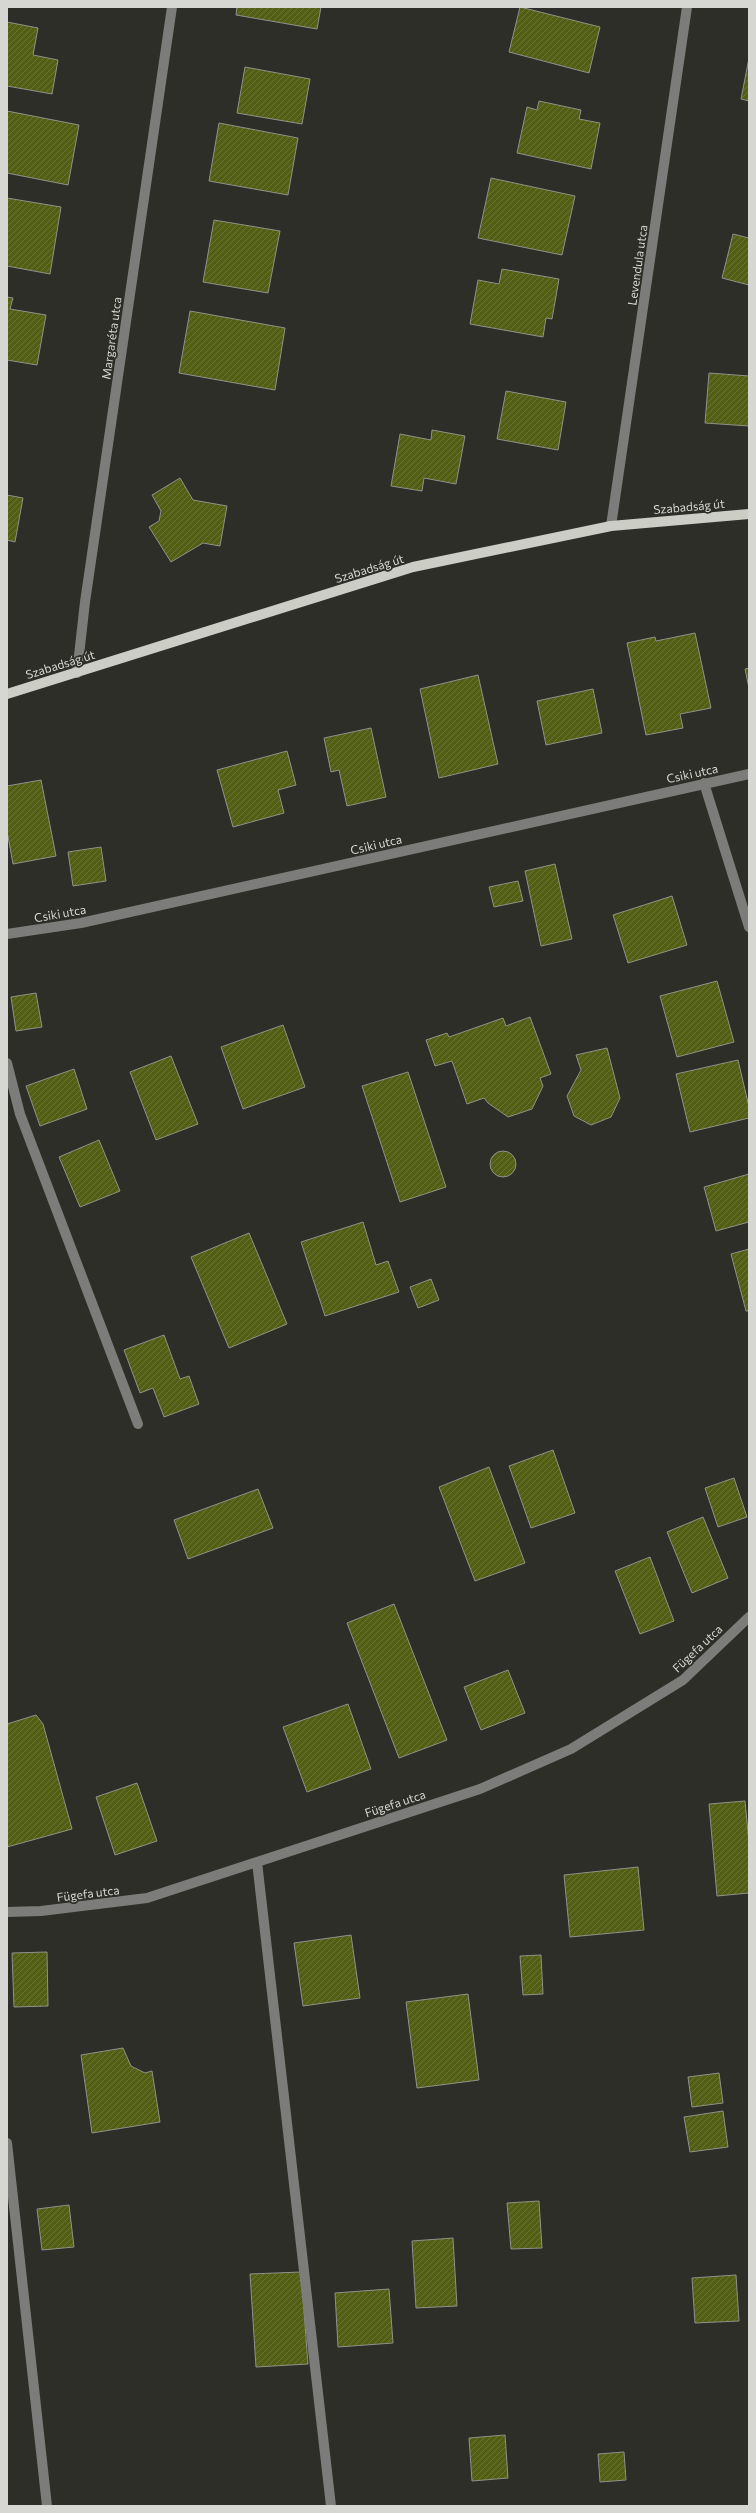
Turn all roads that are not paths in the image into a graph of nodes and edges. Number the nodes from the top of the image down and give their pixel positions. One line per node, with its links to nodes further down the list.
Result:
1 (172, 7): 5 (street, Margaréta utca)
2 (687, 7): 4 (street, Levendula utca)
3 (749, 514): 4 (main road, Szabadság út)
4 (611, 526): 5 (main road, Szabadság út)
5 (77, 673): 6 (main road, Szabadság út)
6 (7, 694)
7 (749, 774): 8 (street, Csiki utca)
8 (704, 783): 9 (street); 10 (street, Csiki utca)
9 (749, 927)
10 (7, 934)
11 (7, 1063): 12 (street)
12 (138, 1424)
13 (749, 1617): 14 (street, Fügefa utca)
14 (257, 1862): 15 (street, Fügefa utca); 18 (street)
15 (7, 1912)
16 (7, 2144): 17 (street)
17 (47, 2506)
18 (331, 2506)

